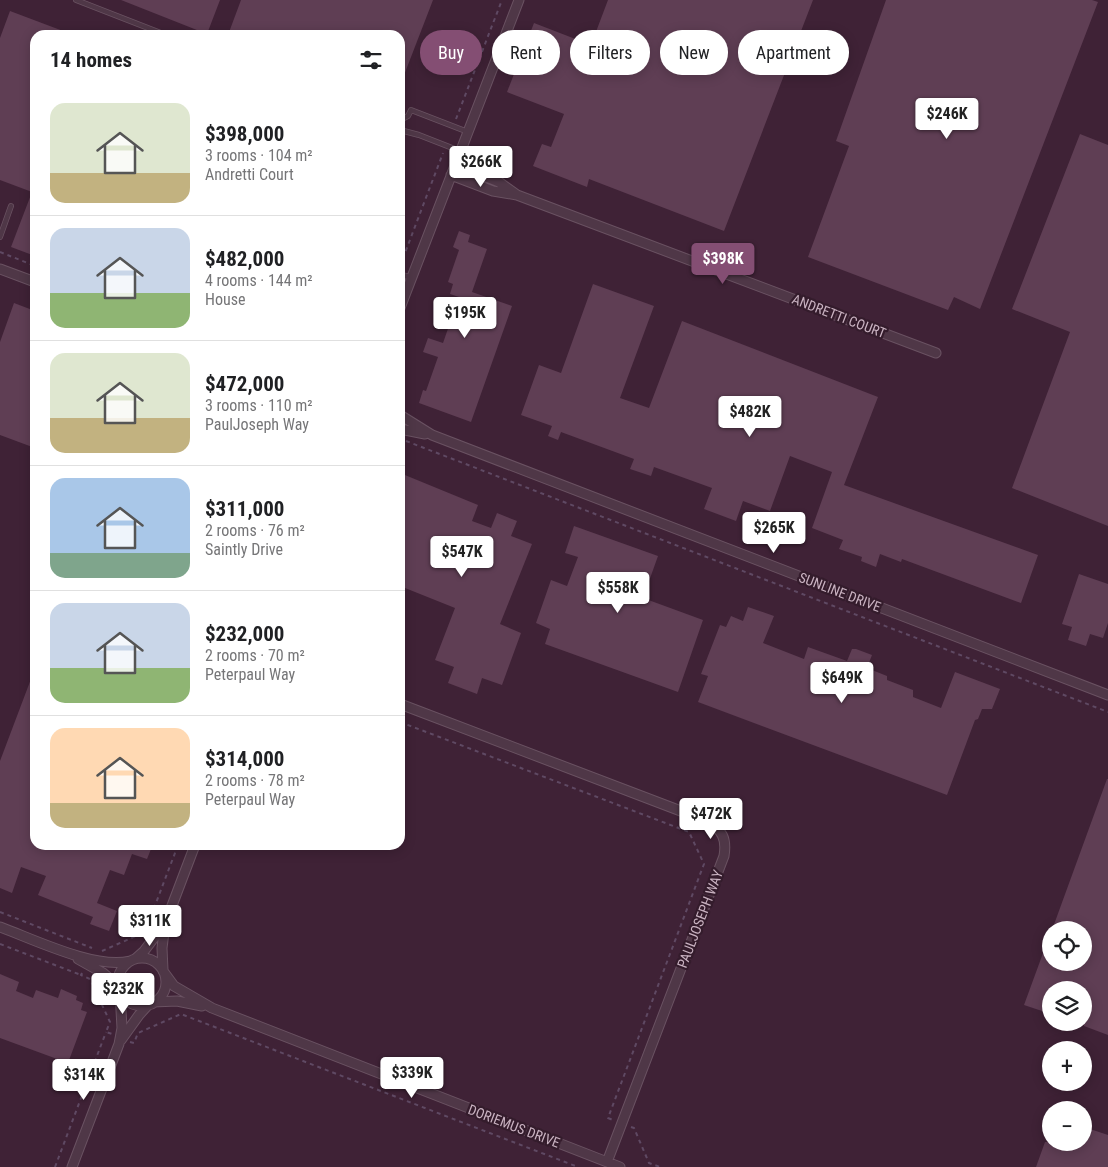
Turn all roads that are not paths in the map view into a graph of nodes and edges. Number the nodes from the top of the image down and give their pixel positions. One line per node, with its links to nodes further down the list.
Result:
1 (76, 0): 3 (lane)
2 (519, 0): 6 (street)
3 (153, 30)
4 (405, 118): 6 (lane)
5 (405, 131): 7 (lane)
6 (468, 132): 7 (street)
7 (460, 151): 8 (street)
8 (455, 164): 9 (street); 10 (street)
9 (451, 175): 10 (street); 15 (street)
10 (517, 195): 18 (street, ANDRETTI COURT)
11 (11, 206): 12 (lane)
12 (0, 237)
13 (0, 269): 16 (street)
14 (405, 276): 15 (lane)
15 (412, 278): 17 (street)
16 (30, 280)
17 (405, 296)
18 (936, 353)
19 (405, 418): 21 (street, SUNLINE DRIVE)
20 (405, 430): 21 (street, SUNLINE DRIVE)
21 (432, 435): 22 (street, SUNLINE DRIVE)
22 (1108, 695)
23 (405, 706): 34 (street, PAULJOSEPH WAY)
24 (193, 850): 25 (street)
25 (165, 924): 28 (street); 29 (street)
26 (0, 927): 27 (street)
27 (67, 953): 28 (street); 30 (street)
28 (134, 959): 29 (street); 30 (street)
29 (163, 971): 31 (street); 32 (street, DORIEMUS DRIVE)
30 (119, 989): 31 (street); 33 (street)
31 (151, 1003): 32 (street, DORIEMUS DRIVE); 33 (street)
32 (212, 1008): 34 (street, DORIEMUS DRIVE)
33 (119, 1044): 35 (street)
34 (607, 1162): 36 (street, DORIEMUS DRIVE)
35 (72, 1167)
36 (620, 1167)

